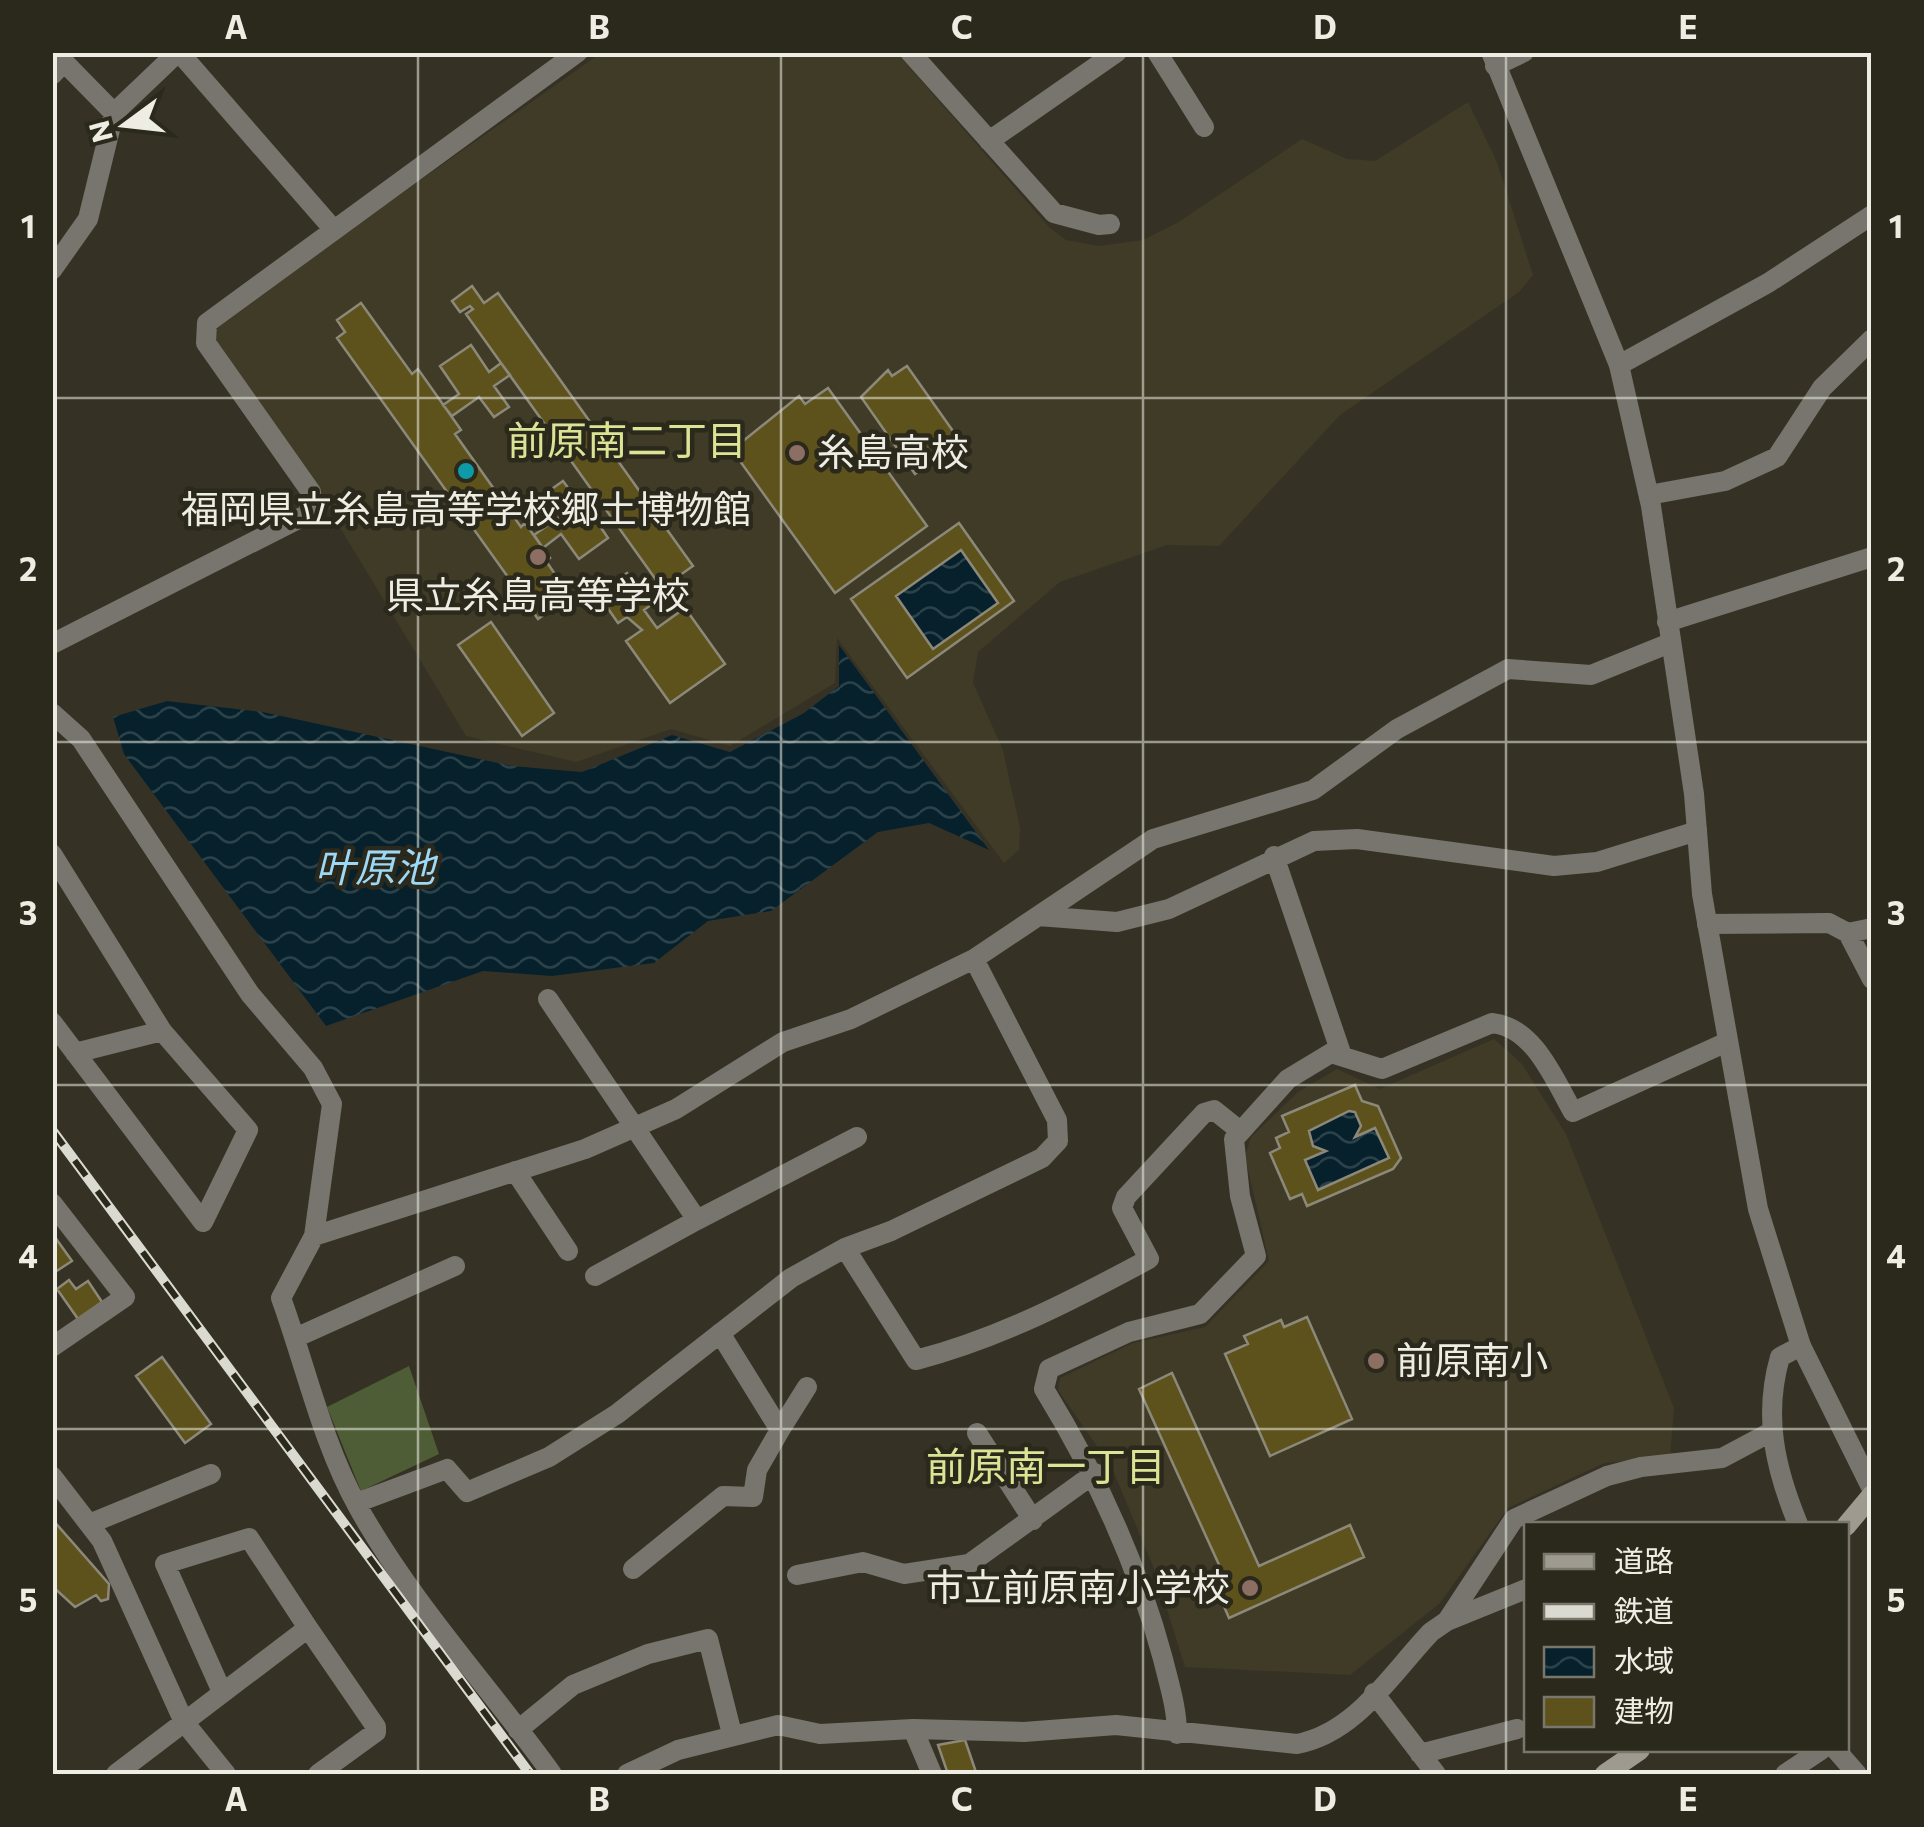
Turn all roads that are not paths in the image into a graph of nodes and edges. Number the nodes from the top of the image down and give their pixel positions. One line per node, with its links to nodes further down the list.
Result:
1 (179, 52): 9 (street); 14 (street)
2 (578, 52): 14 (street)
3 (910, 52): 11 (street)
4 (1117, 52): 11 (street)
5 (1158, 52): 10 (street)
6 (1524, 52): 7 (street)
7 (1493, 60): 17 (street)
8 (52, 75): 9 (street)
9 (114, 113): 15 (street)
10 (1204, 127)
11 (989, 141): 13 (street)
12 (1872, 215): 17 (street)
13 (1110, 224)
14 (334, 230): 22 (street)
15 (52, 270)
16 (1872, 340): 18 (street)
17 (1619, 364): 18 (street)
18 (1648, 494): 20 (street)
19 (1872, 557): 20 (street)
20 (1667, 622): 21 (street)
21 (1670, 643): 24 (street); 27 (street)
22 (52, 644)
23 (52, 713): 45 (street)
24 (1697, 831): 26 (street); 28 (street)
25 (52, 854): 35 (street)
26 (1274, 856): 27 (street); 38 (street)
27 (1038, 916): 31 (street)
28 (1707, 924): 30 (street); 36 (street)
29 (1872, 928): 30 (street)
30 (1848, 933): 32 (street)
31 (974, 960): 39 (street); 46 (street)
32 (1872, 979)
33 (548, 998): 39 (street)
34 (52, 1022): 37 (street)
35 (162, 1031): 37 (street); 37 (street)
36 (1727, 1042): 38 (street); 53 (street)
37 (76, 1052)
38 (1341, 1053): 40 (street)
39 (633, 1126): 42 (street); 44 (street)
40 (1239, 1130): 46 (street); 58 (street)
41 (857, 1137): 44 (street)
42 (515, 1170): 45 (street); 47 (street)
43 (52, 1203): 52 (street)
44 (697, 1220): 49 (street)
45 (314, 1236): 51 (street)
46 (844, 1248): 50 (street)
47 (568, 1251)
48 (455, 1266): 51 (street)
49 (594, 1276)
50 (720, 1333): 55 (street); 62 (street)
51 (295, 1338): 62 (street)
52 (52, 1346)
53 (1800, 1346): 57 (street); 61 (street)
54 (808, 1387): 55 (street)
55 (780, 1430): 67 (street)
56 (977, 1433): 63 (street)
57 (1769, 1433): 64 (street); 70 (street)
58 (1095, 1473): 63 (street); 79 (street)
59 (211, 1474): 66 (street)
60 (52, 1476): 66 (street)
61 (1872, 1492): 65 (main road)
62 (356, 1502): 77 (street)
63 (1034, 1520): 68 (street)
64 (1797, 1522)
65 (1849, 1522)
66 (88, 1524): 74 (street)
67 (633, 1569)
68 (797, 1575)
69 (1524, 1590): 70 (street)
70 (1447, 1621): 73 (street)
71 (308, 1628): 72 (street); 72 (street); 86 (street)
72 (222, 1692): 74 (street)
73 (1374, 1693): 79 (street); 83 (street)
74 (184, 1722): 84 (street); 85 (street)
75 (913, 1729): 78 (street); 79 (street); 89 (street)
76 (1517, 1729): 83 (street)
77 (518, 1730): 78 (street); 87 (street)
78 (732, 1734): 88 (street)
79 (1177, 1734)
80 (1637, 1752): 91 (main road)
81 (1818, 1752): 92 (street)
82 (1838, 1752): 93 (street)
83 (1420, 1754): 90 (street)
84 (116, 1774)
85 (226, 1774)
86 (318, 1774)
87 (552, 1774)
88 (627, 1774)
89 (932, 1774)
90 (1436, 1774)
91 (1605, 1774)
92 (1785, 1774)
93 (1857, 1774)

